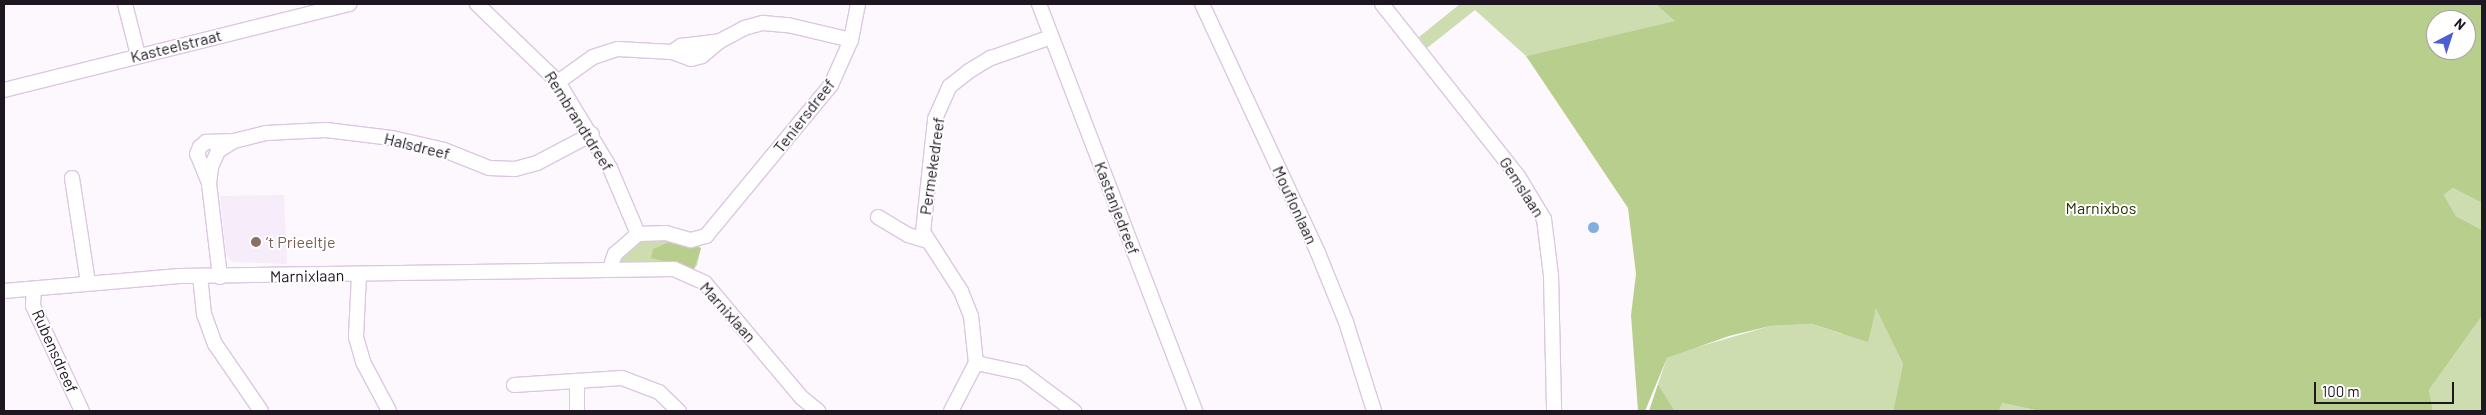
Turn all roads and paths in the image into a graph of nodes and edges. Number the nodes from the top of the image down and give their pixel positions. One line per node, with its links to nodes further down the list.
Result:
1 (125, 4): 10 (street)
2 (349, 4): 10 (street, Kasteelstraat)
3 (477, 4): 11 (street, Rembrandtdreef)
4 (858, 4): 9 (street, Teniersdreef)
5 (1039, 4): 8 (street, Kastanjedreef)
6 (1202, 4): 37 (street, Mouflonlaan)
7 (1382, 4): 38 (street, Gemslaan)
8 (1051, 37): 17 (street, Permekedreef); 36 (street, Kastanjedreef)
9 (851, 40): 11 (street); 16 (street, Teniersdreef)
10 (138, 55): 12 (street, Kasteelstraat)
11 (558, 82): 13 (street, Rembrandtdreef)
12 (4, 90)
13 (592, 134): 16 (street, Rembrandtdreef); 21 (street, Halsdreef)
14 (72, 178): 22 (street)
15 (878, 216): 17 (street, Permekedreef)
16 (638, 234): 18 (street)
17 (928, 241): 25 (street, Permekedreef)
18 (610, 269): 19 (street, Marnixlaan); 33 (street, Marnixlaan)
19 (360, 275): 21 (street, Marnixlaan); 30 (street)
20 (200, 276): 21 (street, Marnixlaan); 22 (street, Marnixlaan); 29 (street)
21 (220, 277)
22 (88, 283): 23 (street, Marnixlaan)
23 (34, 290): 24 (street, Marnixlaan); 28 (street, Rubensdreef)
24 (4, 291)
25 (976, 363): 34 (street); 35 (street)
26 (577, 382): 27 (street); 31 (street); 32 (street)
27 (514, 385)
28 (82, 411)
29 (261, 411)
30 (389, 411)
31 (577, 411)
32 (679, 411)
33 (818, 411)
34 (951, 411)
35 (1074, 411)
36 (1196, 411)
37 (1374, 411)
38 (1554, 411)

